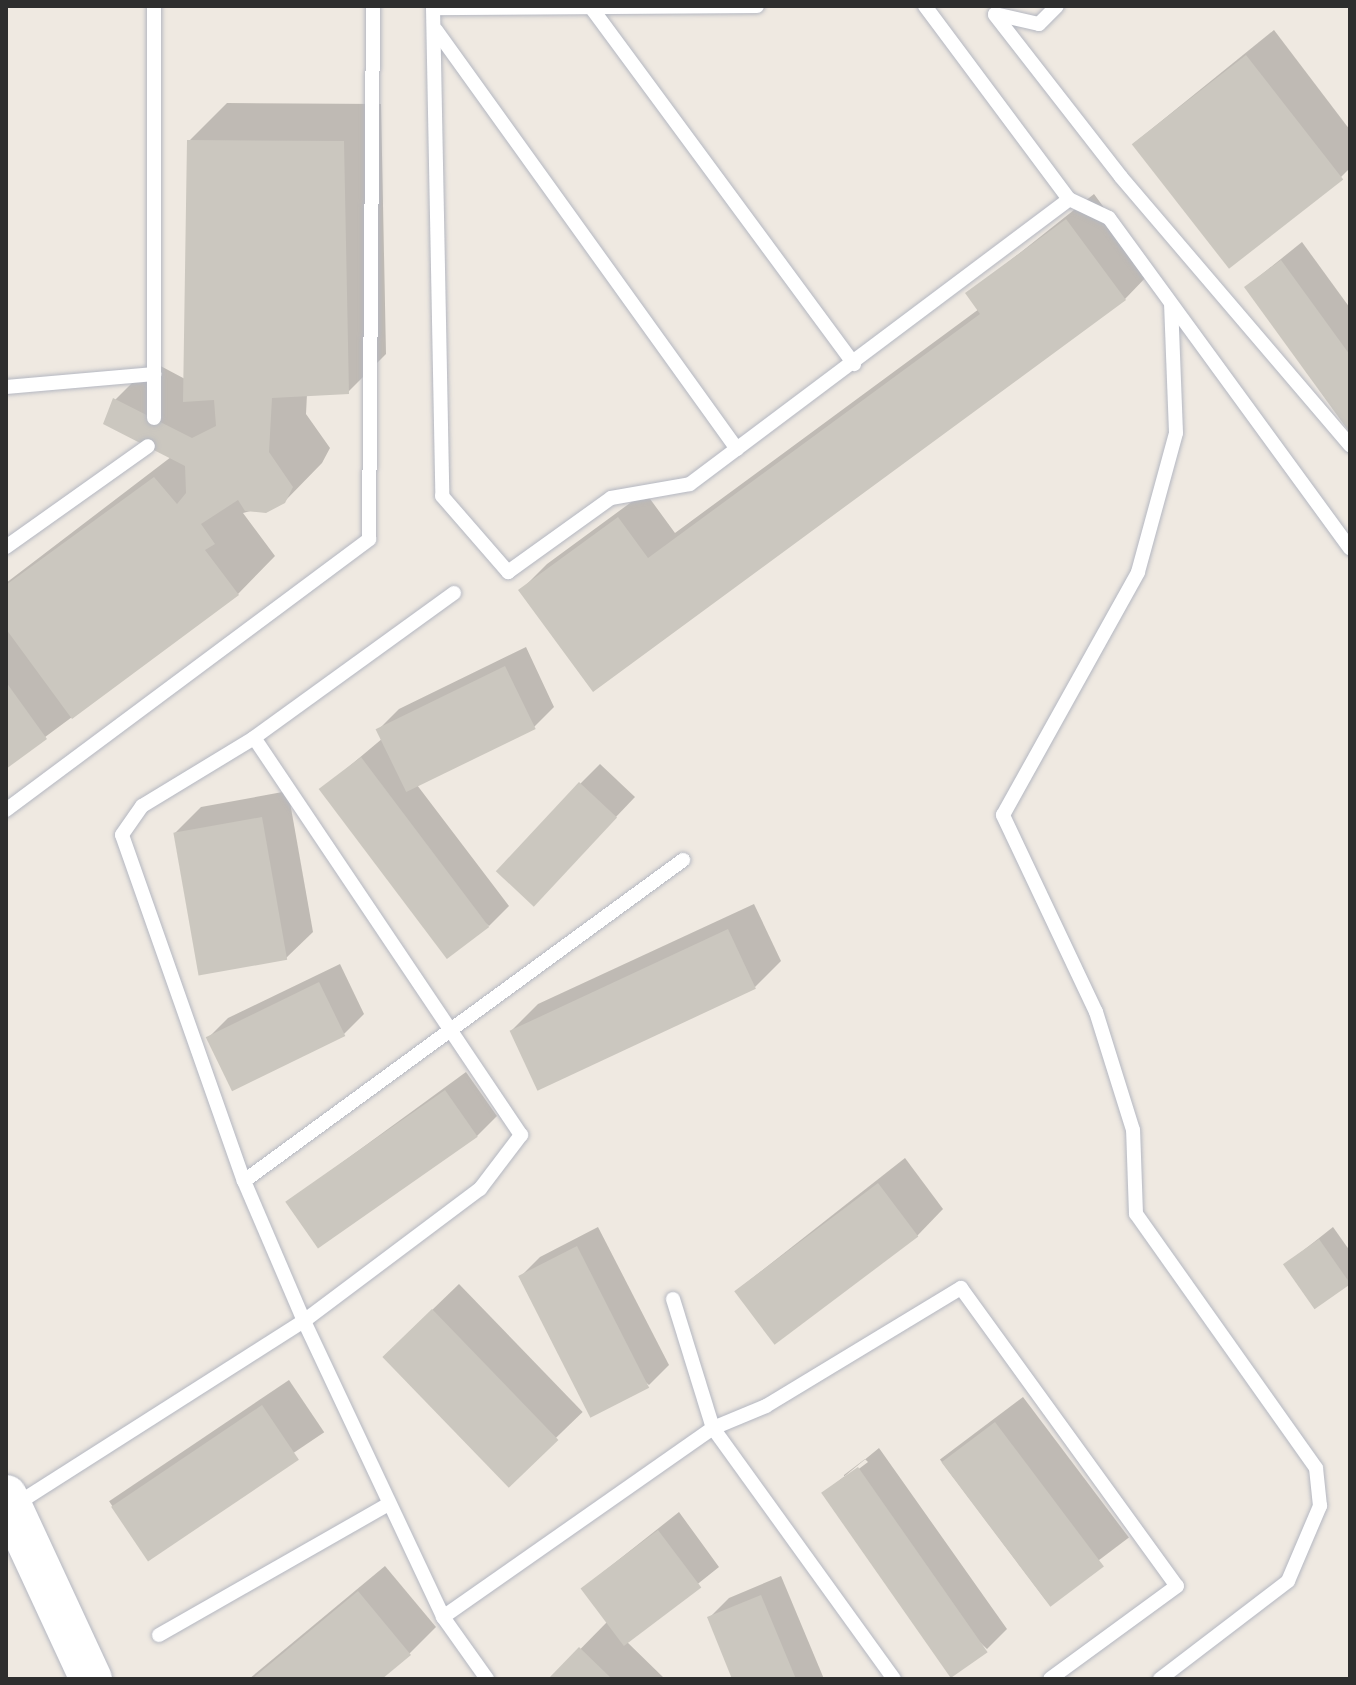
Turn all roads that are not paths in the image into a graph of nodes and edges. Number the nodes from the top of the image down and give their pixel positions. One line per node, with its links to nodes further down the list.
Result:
1 (154, 6): 13 (lane)
2 (373, 6): 23 (lane)
3 (757, 6): 7 (lane)
4 (925, 6): 10 (lane)
5 (1057, 6): 8 (lane)
6 (506, 9): 7 (lane); 9 (lane)
7 (593, 10): 12 (lane)
8 (994, 10): 16 (lane)
9 (436, 30): 18 (lane); 18 (lane)
10 (1069, 199): 11 (lane); 12 (lane)
11 (1171, 304): 20 (lane); 38 (lane)
12 (854, 364): 18 (lane)
13 (154, 374): 14 (lane); 15 (lane)
14 (6, 387)
15 (154, 418)
16 (1350, 445)
17 (148, 446): 19 (lane)
18 (737, 449)
19 (6, 547)
20 (1350, 549)
21 (454, 593): 22 (lane)
22 (254, 738): 25 (lane); 26 (lane)
23 (6, 810)
24 (683, 860): 25 (lane)
25 (451, 1034): 26 (lane); 28 (lane)
26 (244, 1181): 28 (lane)
27 (673, 1299): 29 (lane)
28 (304, 1321): 30 (lane); 31 (lane)
29 (713, 1428): 32 (lane); 36 (lane); 37 (lane)
30 (9, 1502): 34 (main road)
31 (389, 1504): 32 (lane); 33 (lane)
32 (443, 1617): 35 (lane)
33 (159, 1635)
34 (91, 1679)
35 (487, 1679)
36 (894, 1679)
37 (1050, 1679)
38 (1160, 1679)

